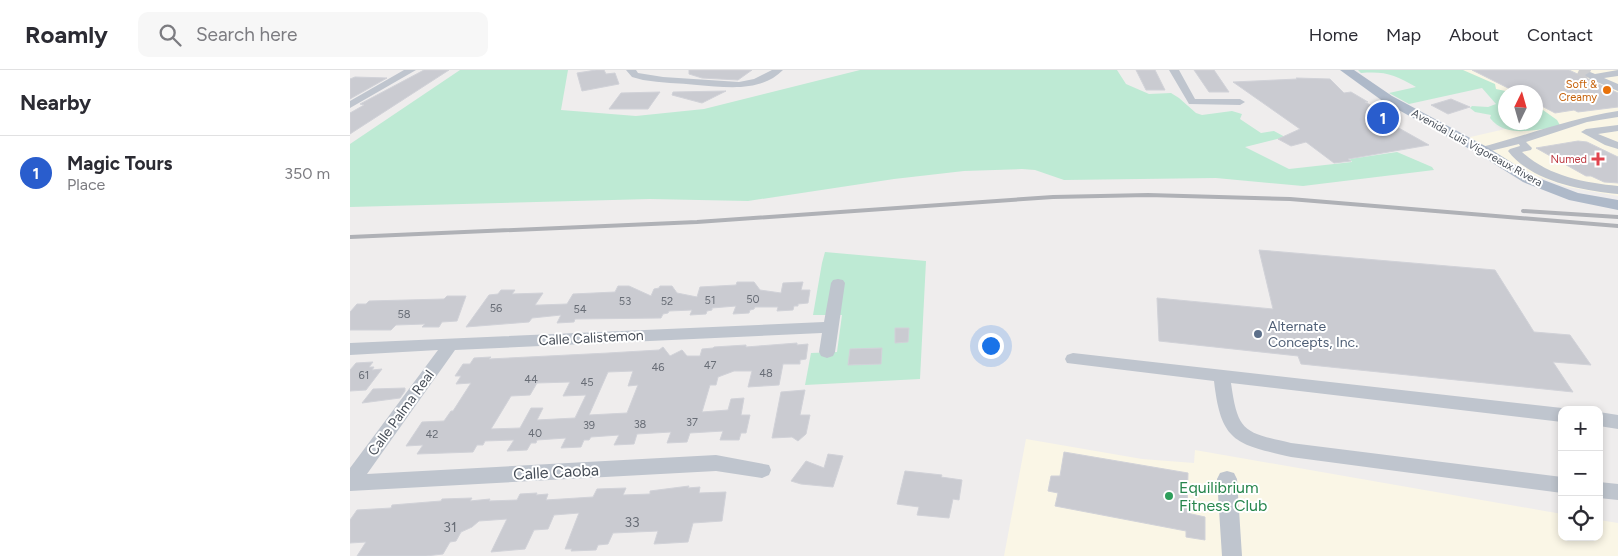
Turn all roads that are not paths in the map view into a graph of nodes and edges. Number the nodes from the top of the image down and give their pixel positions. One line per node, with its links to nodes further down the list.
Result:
1 (411, 70): 9 (street)
2 (632, 70): 3 (street)
3 (778, 70)
4 (1174, 70): 8 (street)
5 (1346, 70): 16 (main road, Avenida Luis Vigoreaux Rivera)
6 (1616, 73): 7 (street)
7 (1616, 86)
8 (1240, 102)
9 (350, 105)
10 (1618, 114): 14 (street)
11 (1618, 128): 12 (street)
12 (1604, 130): 13 (street); 15 (street)
13 (1618, 135)
14 (1519, 141): 16 (street); 17 (street)
15 (1618, 146)
16 (1482, 150): 18 (main road, Avenida Luis Vigoreaux Rivera)
17 (1618, 190)
18 (1618, 205)
19 (838, 283): 20 (street)
20 (832, 327): 21 (street, Calle Calistemon); 23 (street)
21 (451, 344): 22 (street, Calle Calistemon); 31 (street, Calle Palma Real)
22 (350, 349)
23 (827, 352)
24 (1073, 359): 25 (street)
25 (1222, 376): 26 (street); 32 (street)
26 (1558, 415)
27 (1603, 420): 28 (street)
28 (1618, 422)
29 (762, 470): 31 (street, Calle Caoba)
30 (1227, 479): 35 (street)
31 (350, 483)
32 (1558, 484)
33 (1603, 490): 34 (street)
34 (1618, 492)
35 (1232, 556)

